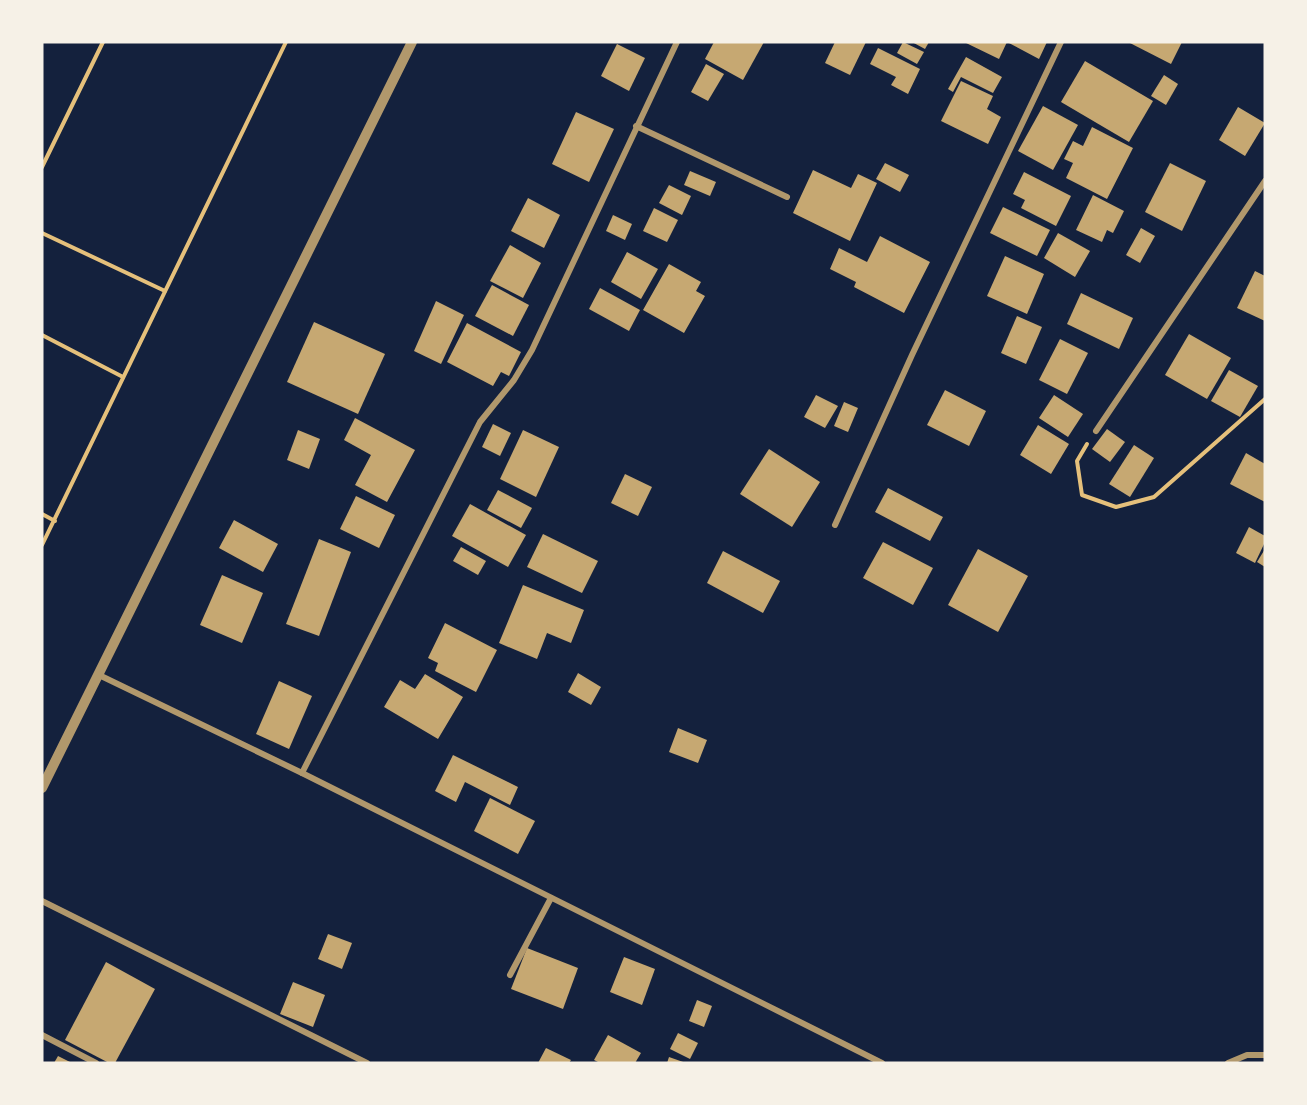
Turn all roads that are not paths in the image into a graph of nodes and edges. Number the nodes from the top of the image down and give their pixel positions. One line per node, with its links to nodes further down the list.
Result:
1 (412, 42): 9 (street)
2 (677, 42): 4 (street)
3 (1061, 42): 8 (street)
4 (636, 126): 6 (street); 10 (street)
5 (1265, 180): 7 (street)
6 (787, 198)
7 (1096, 431)
8 (836, 525)
9 (99, 675): 10 (street); 11 (street)
10 (302, 773): 12 (street)
11 (42, 788)
12 (551, 897): 14 (street); 19 (street)
13 (42, 901): 18 (street)
14 (510, 975)
15 (42, 1035): 17 (street)
16 (1265, 1055): 20 (street)
17 (96, 1063)
18 (368, 1063)
19 (882, 1063)
20 (1228, 1063)

